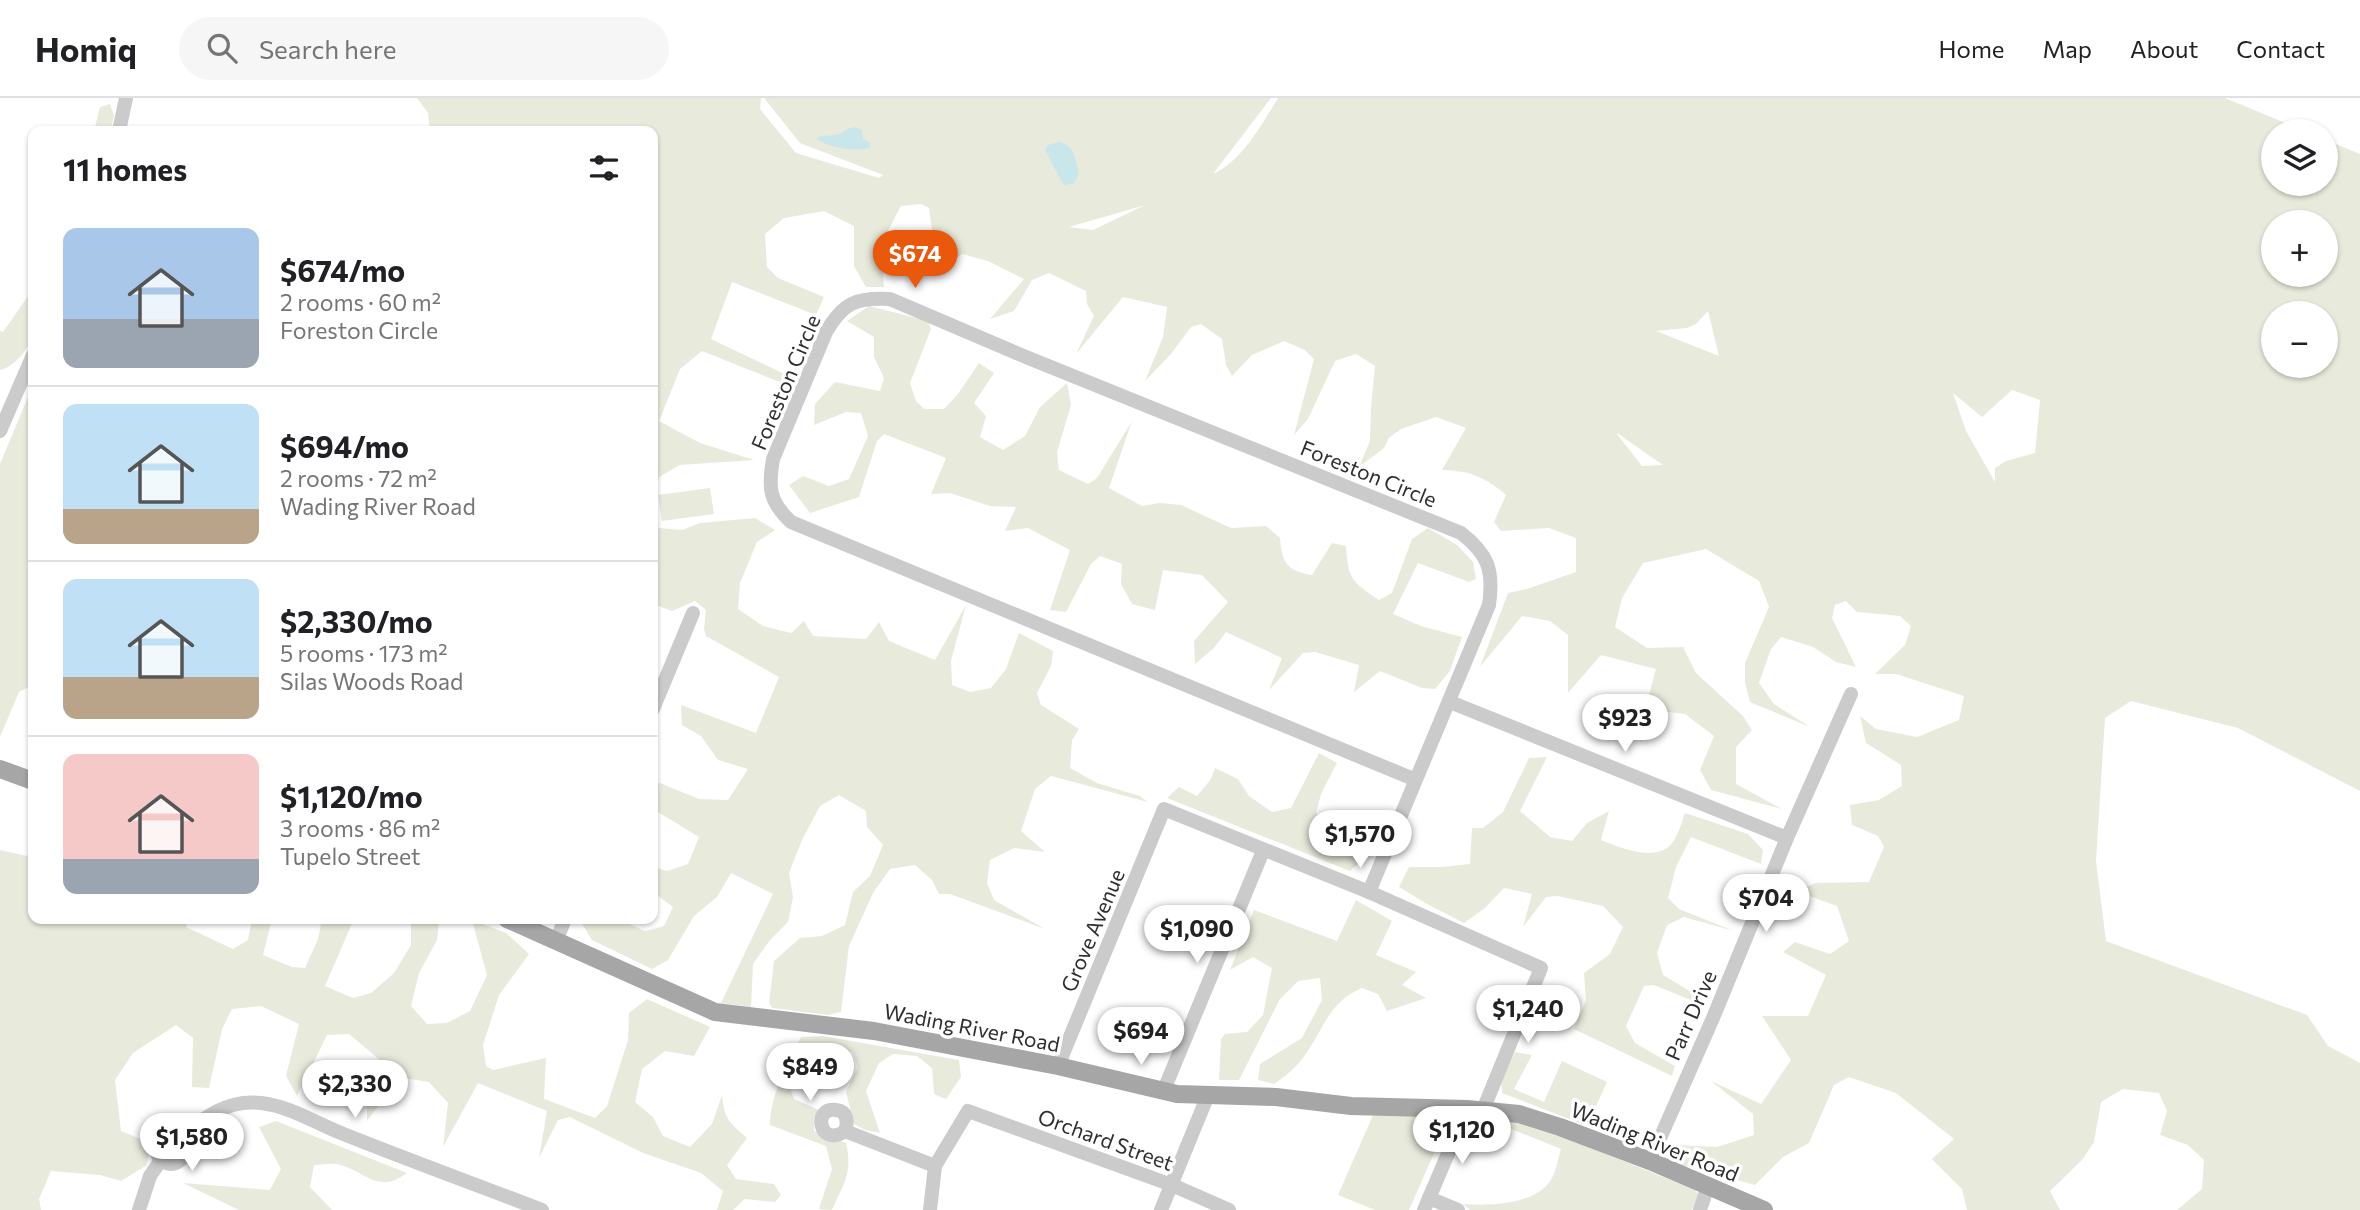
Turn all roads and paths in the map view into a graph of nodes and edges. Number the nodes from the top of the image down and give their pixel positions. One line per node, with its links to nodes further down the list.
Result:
1 (126, 98): 2 (street)
2 (120, 126)
3 (28, 363): 4 (street)
4 (6, 400): 5 (street)
5 (0, 431)
6 (693, 613): 8 (street)
7 (1852, 694): 13 (street, Parr Drive)
8 (658, 697)
9 (1450, 702): 12 (street, Foreston Circle); 12 (street, Foreston Circle); 13 (street)
10 (0, 769): 11 (main road)
11 (28, 779)
12 (1416, 780): 15 (street, Foreston Circle)
13 (1787, 838): 24 (street, Parr Drive)
14 (1263, 851): 15 (street); 19 (street, Grove Avenue); 20 (street)
15 (1368, 892): 22 (street)
16 (519, 924): 18 (main road, Wading River Road)
17 (563, 924): 18 (street)
18 (556, 940): 19 (main road, Wading River Road)
19 (1058, 1066): 20 (main road, Wading River Road)
20 (1163, 1092): 21 (main road, Wading River Road)
21 (1208, 1096): 22 (main road, Wading River Road); 26 (street)
22 (1475, 1110): 24 (main road, Wading River Road); 28 (street)
23 (845, 1131): 25 (street)
24 (1650, 1161): 27 (main road, Wading River Road)
25 (935, 1166): 26 (street, Orchard Street); 31 (street)
26 (1172, 1185): 32 (street); 33 (street, Orchard Street)
27 (1708, 1186): 35 (street); 36 (main road, Wading River Road)
28 (1426, 1204): 34 (street)
29 (139, 1210): 30 (street)
30 (542, 1210)
31 (930, 1210)
32 (1161, 1210)
33 (1229, 1210)
34 (1458, 1210)
35 (1700, 1210)
36 (1764, 1210)

